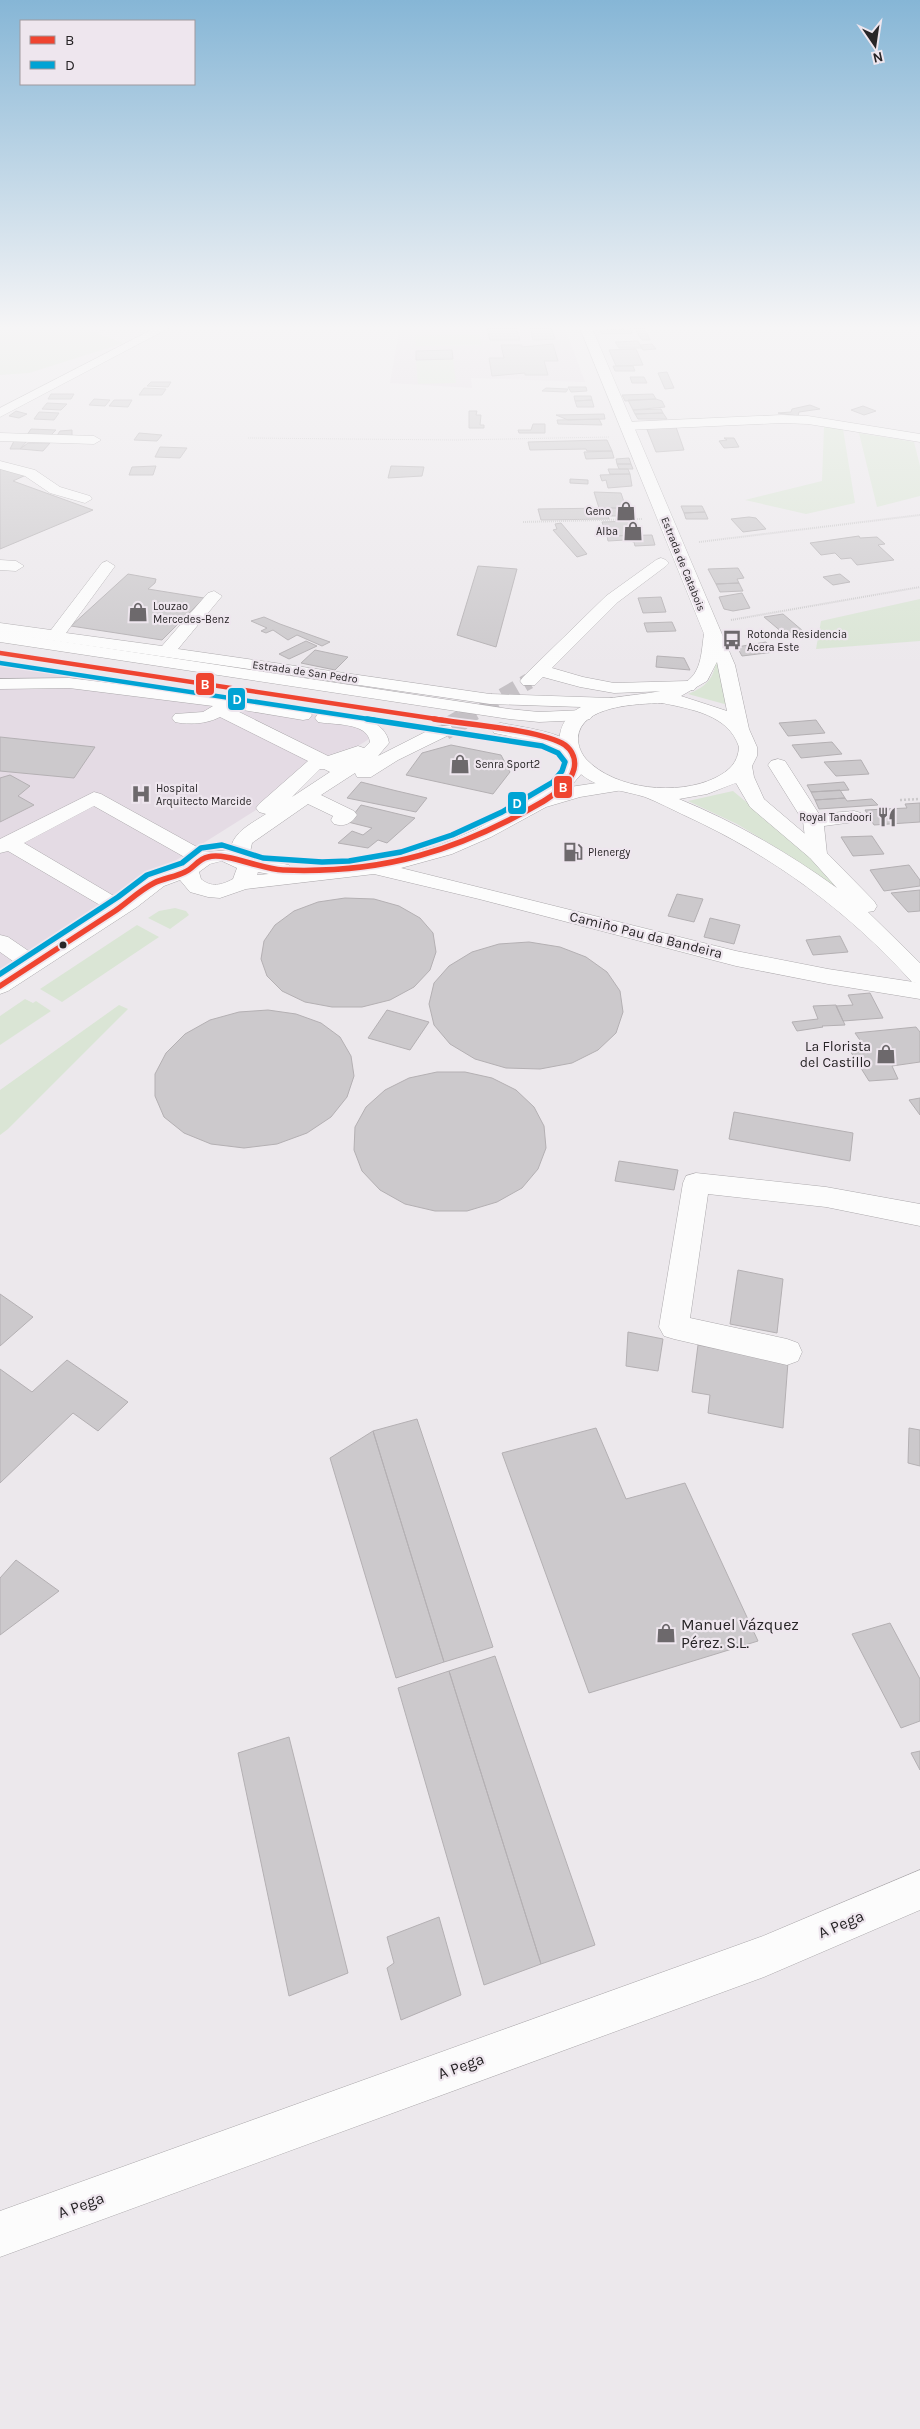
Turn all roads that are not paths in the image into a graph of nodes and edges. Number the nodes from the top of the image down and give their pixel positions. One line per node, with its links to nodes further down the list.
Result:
1 (634, 441): 10 (main road, Estrada de Catabois)
2 (0, 465): 3 (main road)
3 (85, 499)
4 (661, 562): 16 (main road)
5 (0, 566): 6 (main road)
6 (16, 566)
7 (107, 566): 11 (main road)
8 (214, 596): 13 (main road)
9 (0, 628): 11 (main road, Estrada de San Pedro)
10 (710, 629): 16 (main road, Estrada de Catabois); 22 (main road, Estrada de Catabois)
11 (55, 636): 13 (main road, Estrada de San Pedro)
12 (0, 637): 21 (main road)
13 (166, 652): 18 (main road, Estrada de San Pedro)
14 (0, 653): 24 (main road)
15 (0, 684): 19 (main road)
16 (688, 686): 17 (main road, Estrada de Catabois)
17 (662, 698): 18 (main road, Estrada de Catabois); 22 (main road, Estrada de Catabois)
18 (611, 703): 21 (main road, Estrada de Catabois)
19 (187, 706): 20 (main road); 27 (main road)
20 (211, 714): 27 (main road); 29 (main road)
21 (584, 715): 24 (main road, Estrada de Catabois)
22 (740, 729): 26 (main road, Estrada de Catabois)
23 (444, 730): 29 (main road)
24 (566, 750): 28 (main road, Estrada de Catabois); 31 (main road)
25 (778, 765): 34 (main road)
26 (743, 767): 30 (main road, Estrada de Catabois); 36 (main road, Estrada de Catabois)
27 (334, 768): 29 (main road)
28 (616, 786): 30 (main road, Estrada de Catabois); 31 (main road)
29 (308, 787): 33 (main road); 37 (main road); 38 (main road)
30 (643, 791): 44 (main road, Estrada de Catabois)
31 (538, 803): 39 (main road)
32 (854, 817): 34 (main road)
33 (341, 820)
34 (813, 821): 36 (main road)
35 (4, 845): 37 (main road); 41 (main road)
36 (817, 854): 44 (main road, Estrada de Catabois)
37 (200, 862): 38 (main road); 40 (main road); 41 (main road)
38 (242, 868): 39 (main road); 40 (main road)
39 (374, 868): 47 (main road, Camiño Pau da Bandeira)
40 (211, 890): 41 (main road); 42 (main road)
41 (125, 905): 45 (main road)
42 (219, 912)
43 (0, 942): 45 (main road)
44 (897, 950): 46 (main road, Estrada de Catabois)
45 (12, 973)
46 (920, 978)
47 (920, 991)
48 (920, 1215): 49 (main road)
49 (787, 1352)
50 (920, 1890): 51 (main road, A Pega)
51 (0, 2234)

